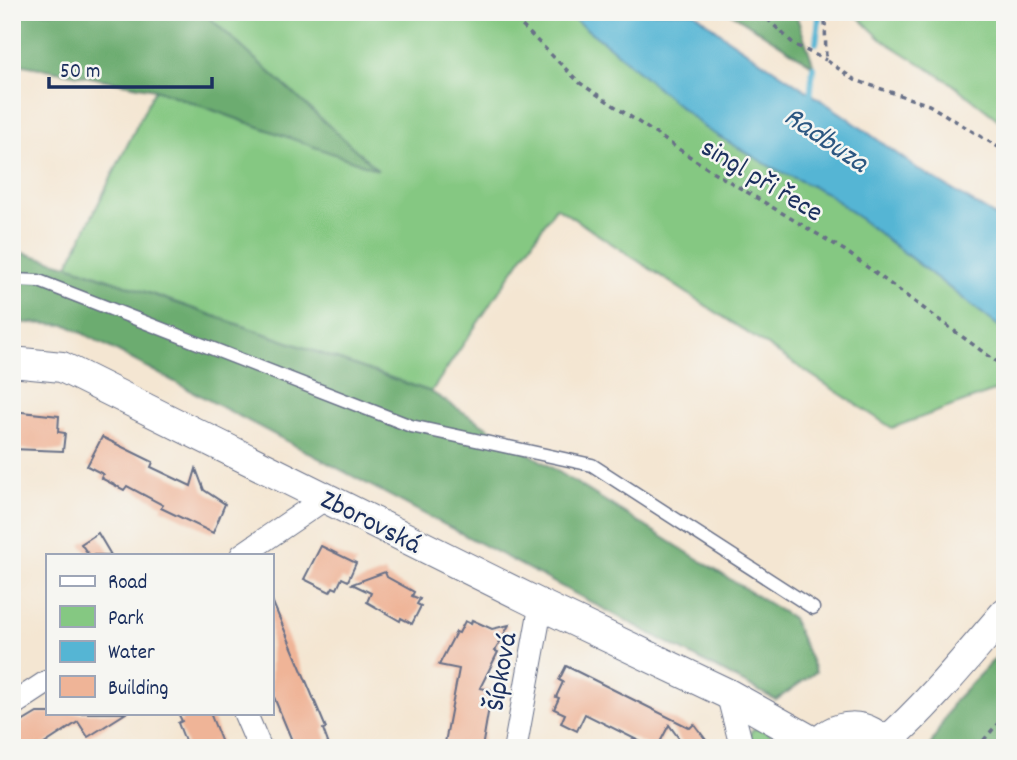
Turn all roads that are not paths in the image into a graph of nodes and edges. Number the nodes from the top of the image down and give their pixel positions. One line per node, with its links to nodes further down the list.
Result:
1 (12, 280): 6 (lane)
2 (12, 362): 3 (street, Zborovská)
3 (327, 497): 4 (street); 5 (street, Zborovská)
4 (243, 554)
5 (541, 605): 9 (street, Zborovská); 15 (street, Šípková)
6 (813, 608)
7 (1005, 613): 12 (street, Zborovská)
8 (46, 683): 10 (street)
9 (728, 694): 13 (street, Zborovská); 16 (street)
10 (12, 705)
11 (245, 714): 14 (street)
12 (886, 745): 13 (street, Zborovská)
13 (816, 746)
14 (260, 748)
15 (515, 748)
16 (742, 748)

